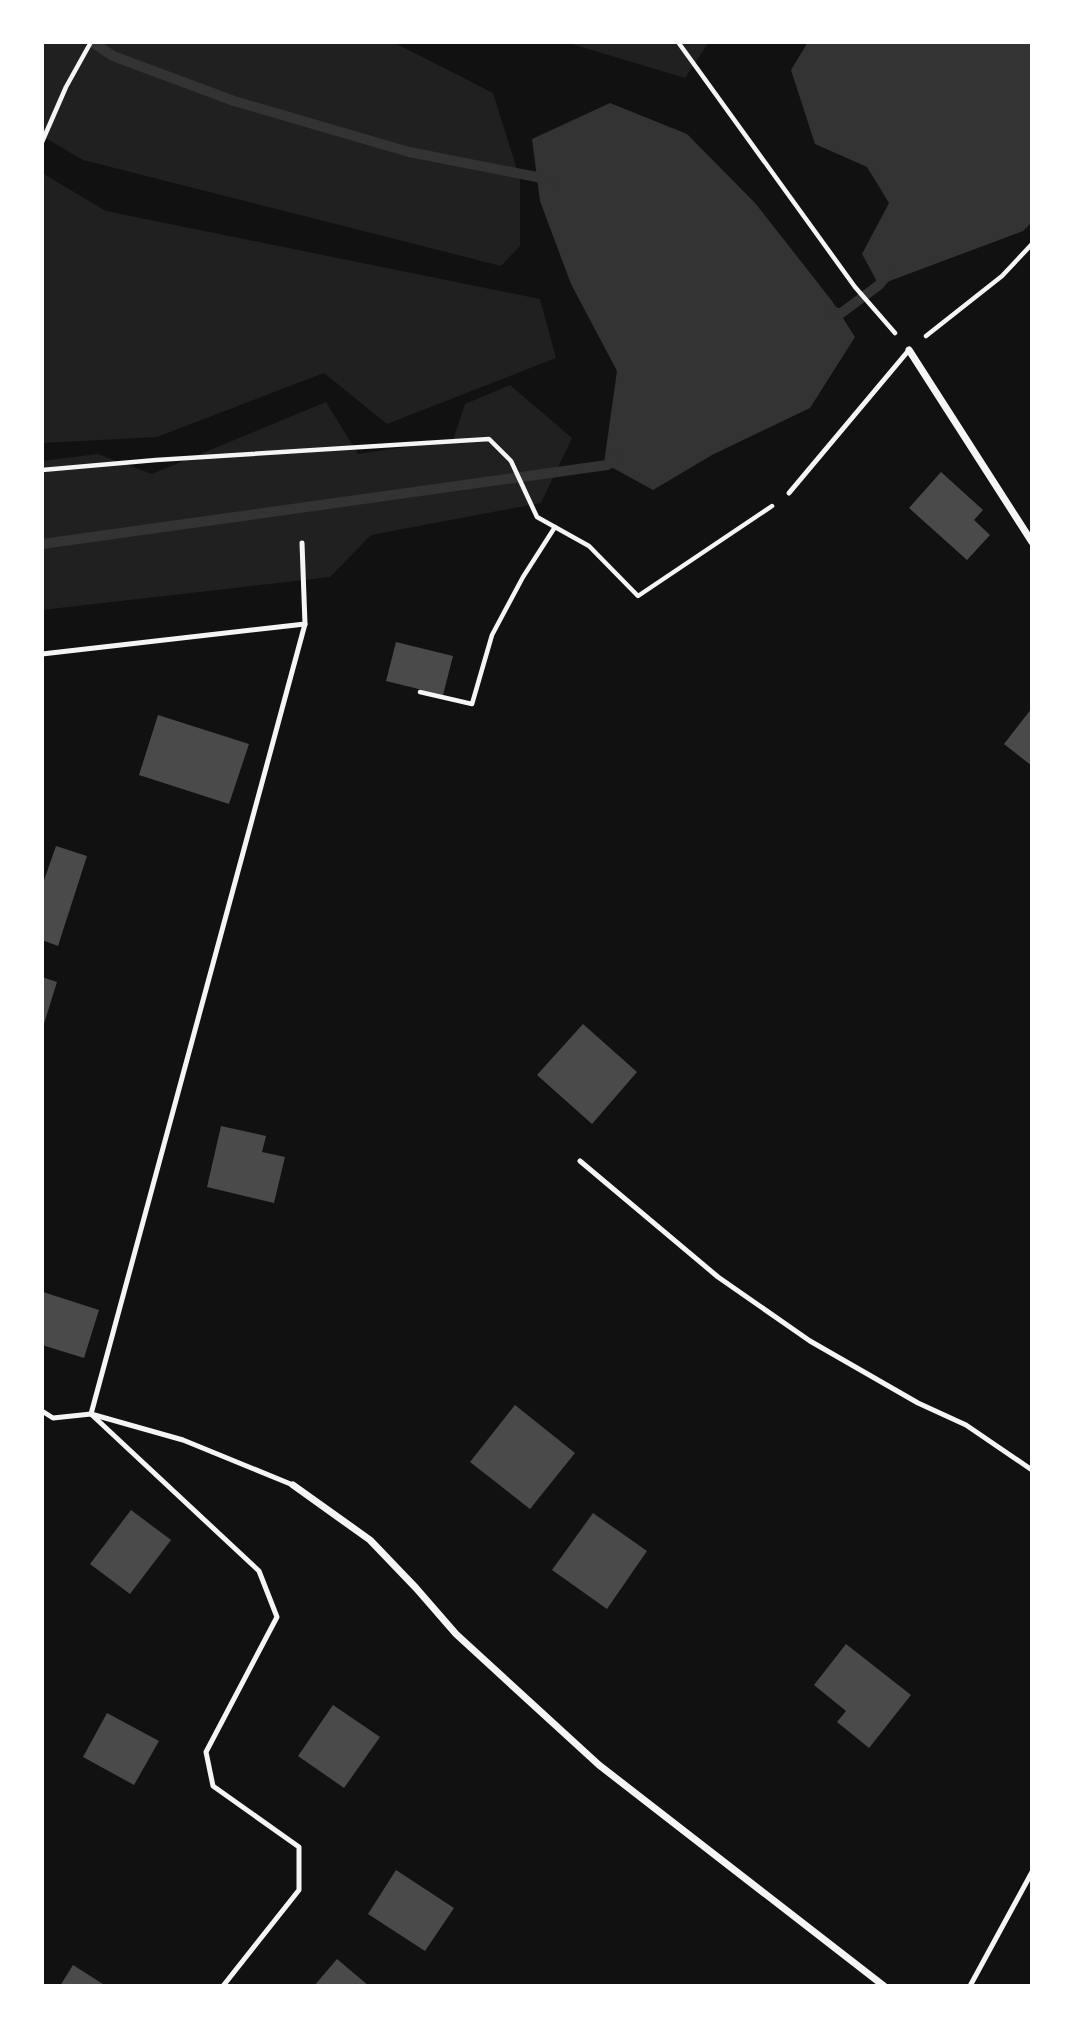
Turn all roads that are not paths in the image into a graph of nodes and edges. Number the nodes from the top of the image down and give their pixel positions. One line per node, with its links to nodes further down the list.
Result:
1 (909, 350): 2 (lane); 3 (street)
2 (789, 494)
3 (1032, 542)
4 (302, 543): 5 (lane)
5 (305, 624): 6 (lane); 9 (lane)
6 (42, 654)
7 (580, 1161): 10 (lane)
8 (42, 1411): 9 (lane)
9 (92, 1414): 11 (lane); 13 (lane)
10 (1032, 1470)
11 (293, 1485): 14 (street)
12 (1032, 1872): 15 (lane)
13 (223, 1986)
14 (884, 1986)
15 (970, 1986)

